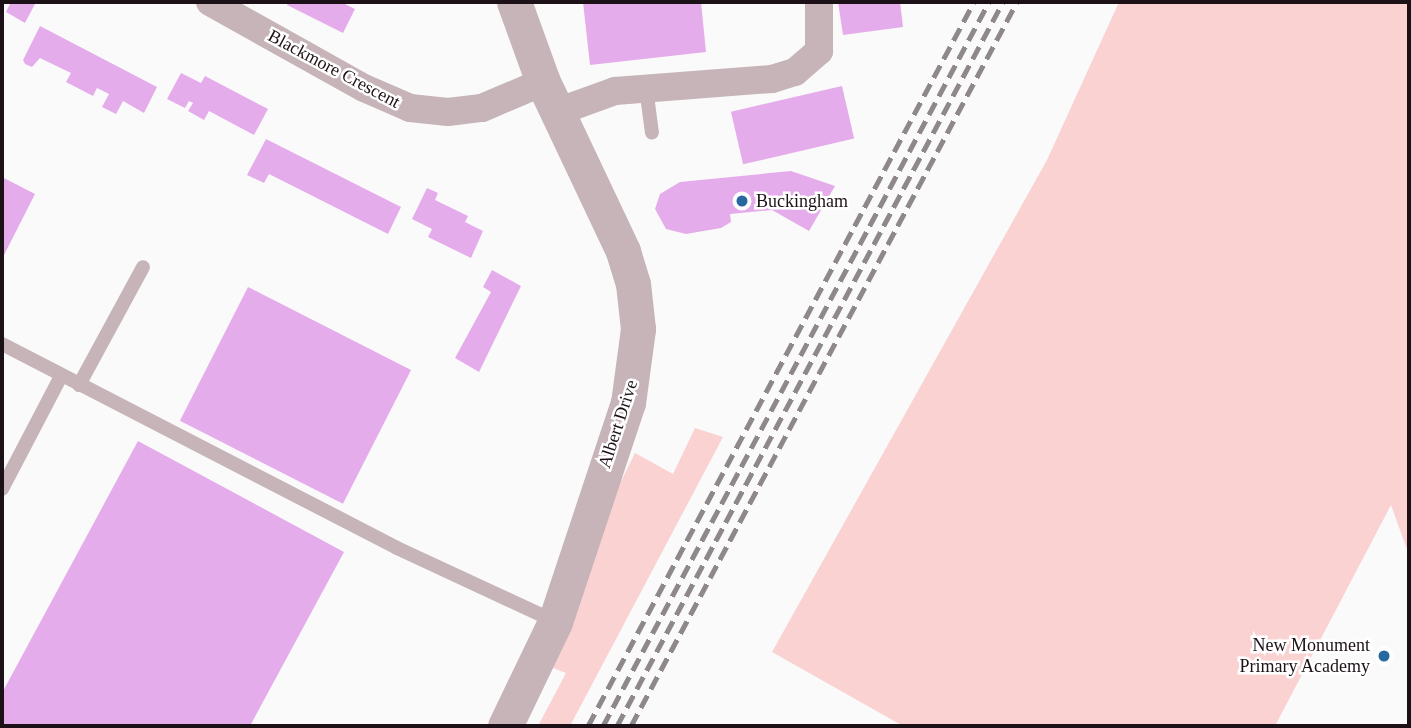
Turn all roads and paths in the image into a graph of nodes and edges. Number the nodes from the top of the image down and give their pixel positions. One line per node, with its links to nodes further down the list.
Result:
1 (210, 2): 5 (street, Blackmore Crescent)
2 (514, 2): 5 (street, Albert Drive)
3 (819, 2): 4 (street, Blackmore Crescent)
4 (646, 88): 5 (street, Blackmore Crescent); 6 (lane)
5 (550, 97): 12 (street, Albert Drive)
6 (652, 133)
7 (143, 267): 10 (lane)
8 (2, 344): 9 (lane)
9 (61, 376): 10 (lane); 11 (lane)
10 (79, 385): 12 (lane)
11 (2, 489)
12 (555, 622): 13 (street, Albert Drive)
13 (505, 726)

